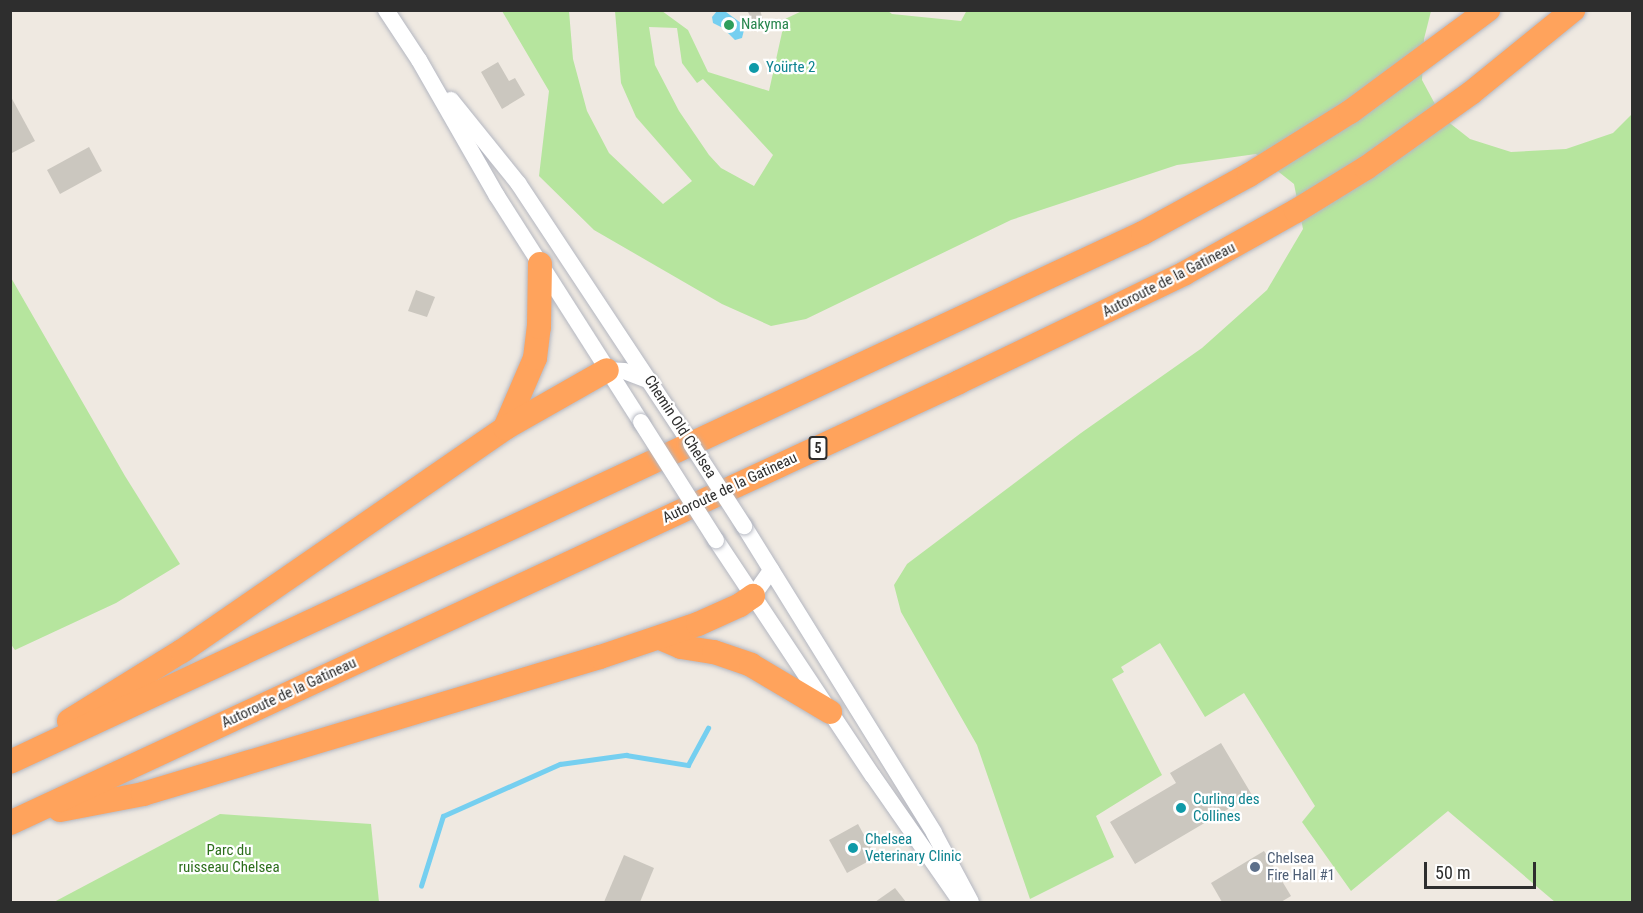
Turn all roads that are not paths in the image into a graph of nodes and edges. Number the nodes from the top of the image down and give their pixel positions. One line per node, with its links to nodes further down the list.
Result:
1 (386, 10): 4 (street, Chemin Old Chelsea)
2 (1488, 10): 14 (highway)
3 (1573, 10): 15 (highway, Autoroute de la Gatineau / 5)
4 (419, 60): 5 (street, Chemin Old Chelsea); 7 (street, Chemin Old Chelsea)
5 (540, 264): 6 (street, Chemin Old Chelsea); 8 (highway)
6 (607, 370): 7 (street); 8 (highway); 10 (street, Chemin Old Chelsea, bridge)
7 (650, 381): 9 (street, Chemin Old Chelsea, bridge)
8 (505, 428): 13 (highway)
9 (771, 570): 10 (street); 17 (street, Chemin Old Chelsea)
10 (753, 596): 11 (highway); 12 (street, Chemin Old Chelsea)
11 (660, 638): 12 (highway); 15 (highway)
12 (830, 712): 16 (street, Chemin Old Chelsea)
13 (10, 756)
14 (10, 762)
15 (17, 820)
16 (961, 903)
17 (972, 903)

